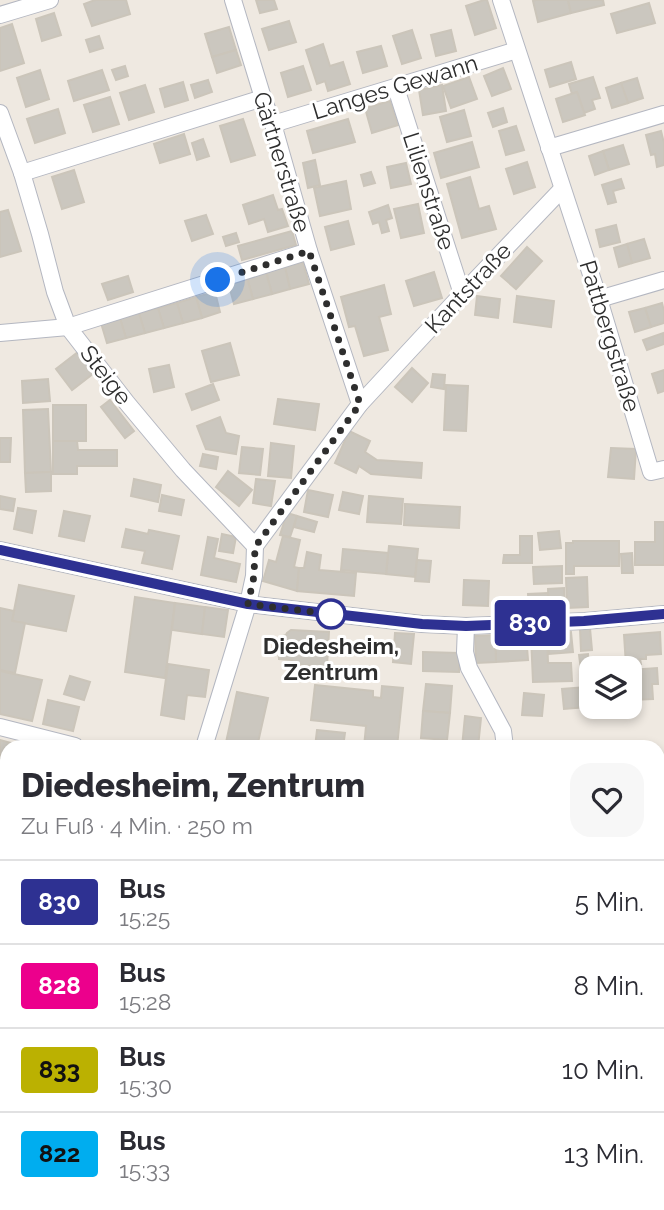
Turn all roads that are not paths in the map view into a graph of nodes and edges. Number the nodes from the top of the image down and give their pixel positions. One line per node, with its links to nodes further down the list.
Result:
1 (50, 0): 4 (street)
2 (233, 0): 7 (street, Gärtnerstraße)
3 (501, 0): 5 (street)
4 (0, 15)
5 (517, 50): 6 (street, Langes Gewann); 11 (street)
6 (396, 88): 10 (street, Langes Gewann); 16 (street, Lilienstraße)
7 (263, 98): 10 (street, Gärtnerstraße); 12 (street)
8 (0, 113): 12 (street, Steige)
9 (664, 114): 11 (street)
10 (273, 124): 14 (street, Gärtnerstraße)
11 (549, 149): 13 (street)
12 (22, 173): 18 (street, Steige)
13 (562, 189): 16 (street, Kantstraße); 17 (street, Pattbergstraße)
14 (309, 251): 18 (street); 20 (street, Gärtnerstraße)
15 (664, 280): 17 (street)
16 (462, 294): 20 (street, Kantstraße)
17 (599, 299): 21 (street, Pattbergstraße)
18 (68, 327): 19 (street); 22 (street, Steige)
19 (0, 333)
20 (360, 404): 22 (street, Kantstraße)
21 (664, 468)
22 (255, 547): 24 (street)
23 (0, 550): 24 (street)
24 (248, 604): 26 (street); 29 (street)
25 (664, 614): 26 (street)
26 (466, 626): 30 (street)
27 (0, 727): 28 (street)
28 (51, 740)
29 (206, 740)
30 (504, 740)

